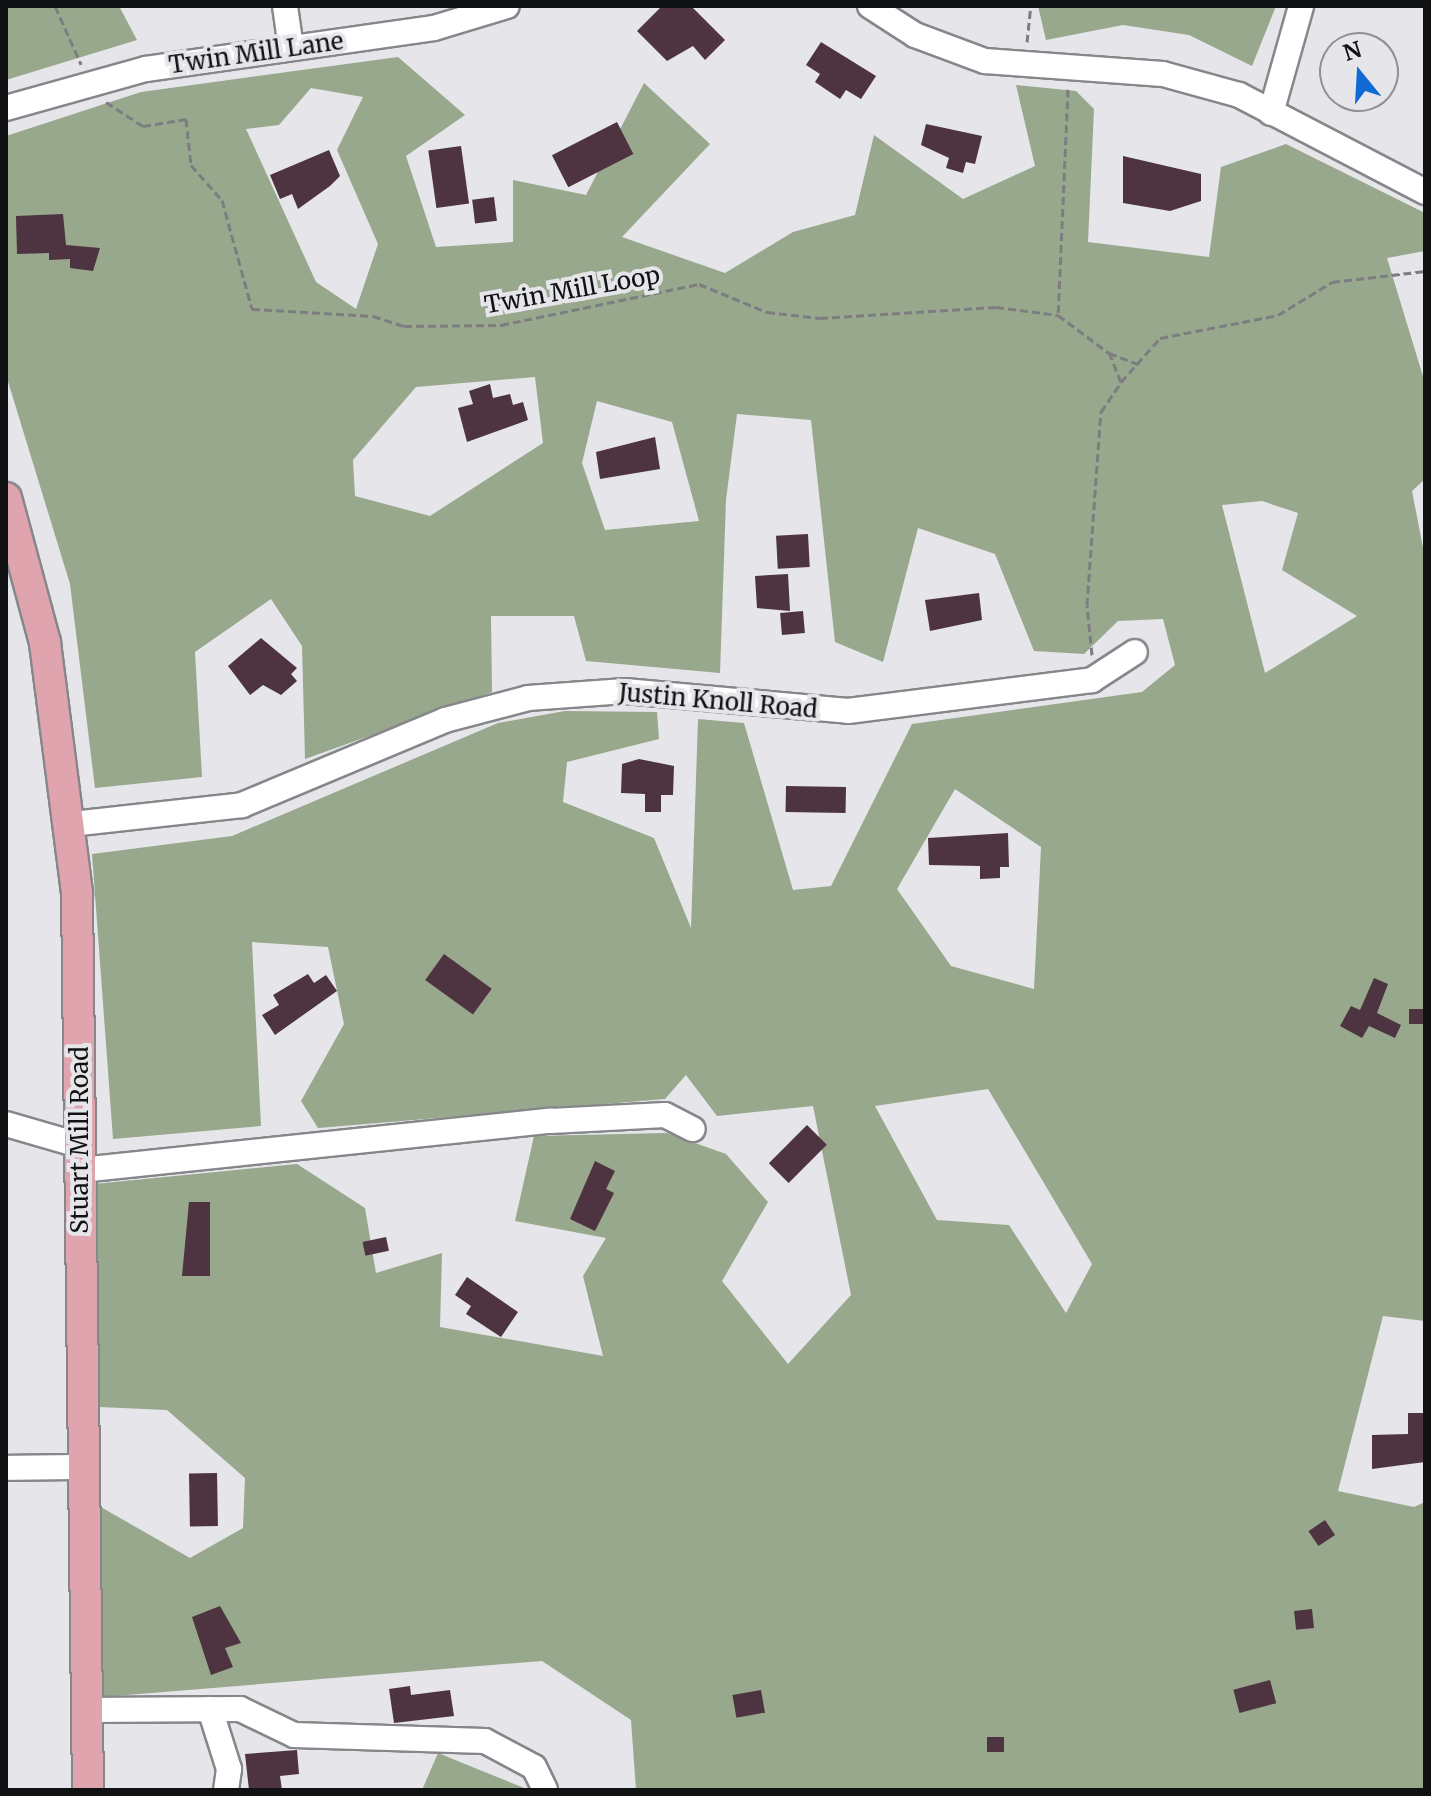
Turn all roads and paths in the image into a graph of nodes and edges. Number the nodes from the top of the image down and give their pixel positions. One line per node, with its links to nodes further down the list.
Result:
1 (55, 6): 10 (path)
2 (285, 6): 7 (street)
3 (507, 6): 7 (street, Twin Mill Lane)
4 (870, 6): 8 (street)
5 (1031, 6): 8 (path)
6 (1301, 6): 12 (street)
7 (291, 48): 10 (street, Twin Mill Lane)
8 (1023, 69): 9 (street)
9 (1069, 73): 12 (street); 15 (path)
10 (85, 83): 11 (street, Twin Mill Lane); 15 (path, Twin Mill Loop)
11 (6, 108)
12 (1271, 113): 13 (street)
13 (1425, 192)
14 (1425, 271): 17 (path)
15 (1058, 315): 16 (path)
16 (1109, 353): 17 (path); 18 (path)
17 (1138, 364): 18 (path)
18 (1121, 382): 21 (path)
19 (8, 514): 22 (main road, Stuart Mill Road)
20 (1135, 652): 21 (street)
21 (1110, 675): 22 (street, Justin Knoll Road)
22 (71, 824): 25 (main road, Stuart Mill Road)
23 (6, 1124): 25 (street)
24 (693, 1129): 25 (street)
25 (82, 1158): 26 (main road, Stuart Mill Road)
26 (81, 1467): 27 (street); 29 (main road, Stuart Mill Road)
27 (6, 1468)
28 (210, 1709): 29 (street); 31 (street); 32 (street)
29 (85, 1710): 30 (main road, Stuart Mill Road)
30 (88, 1790)
31 (226, 1790)
32 (545, 1790)

